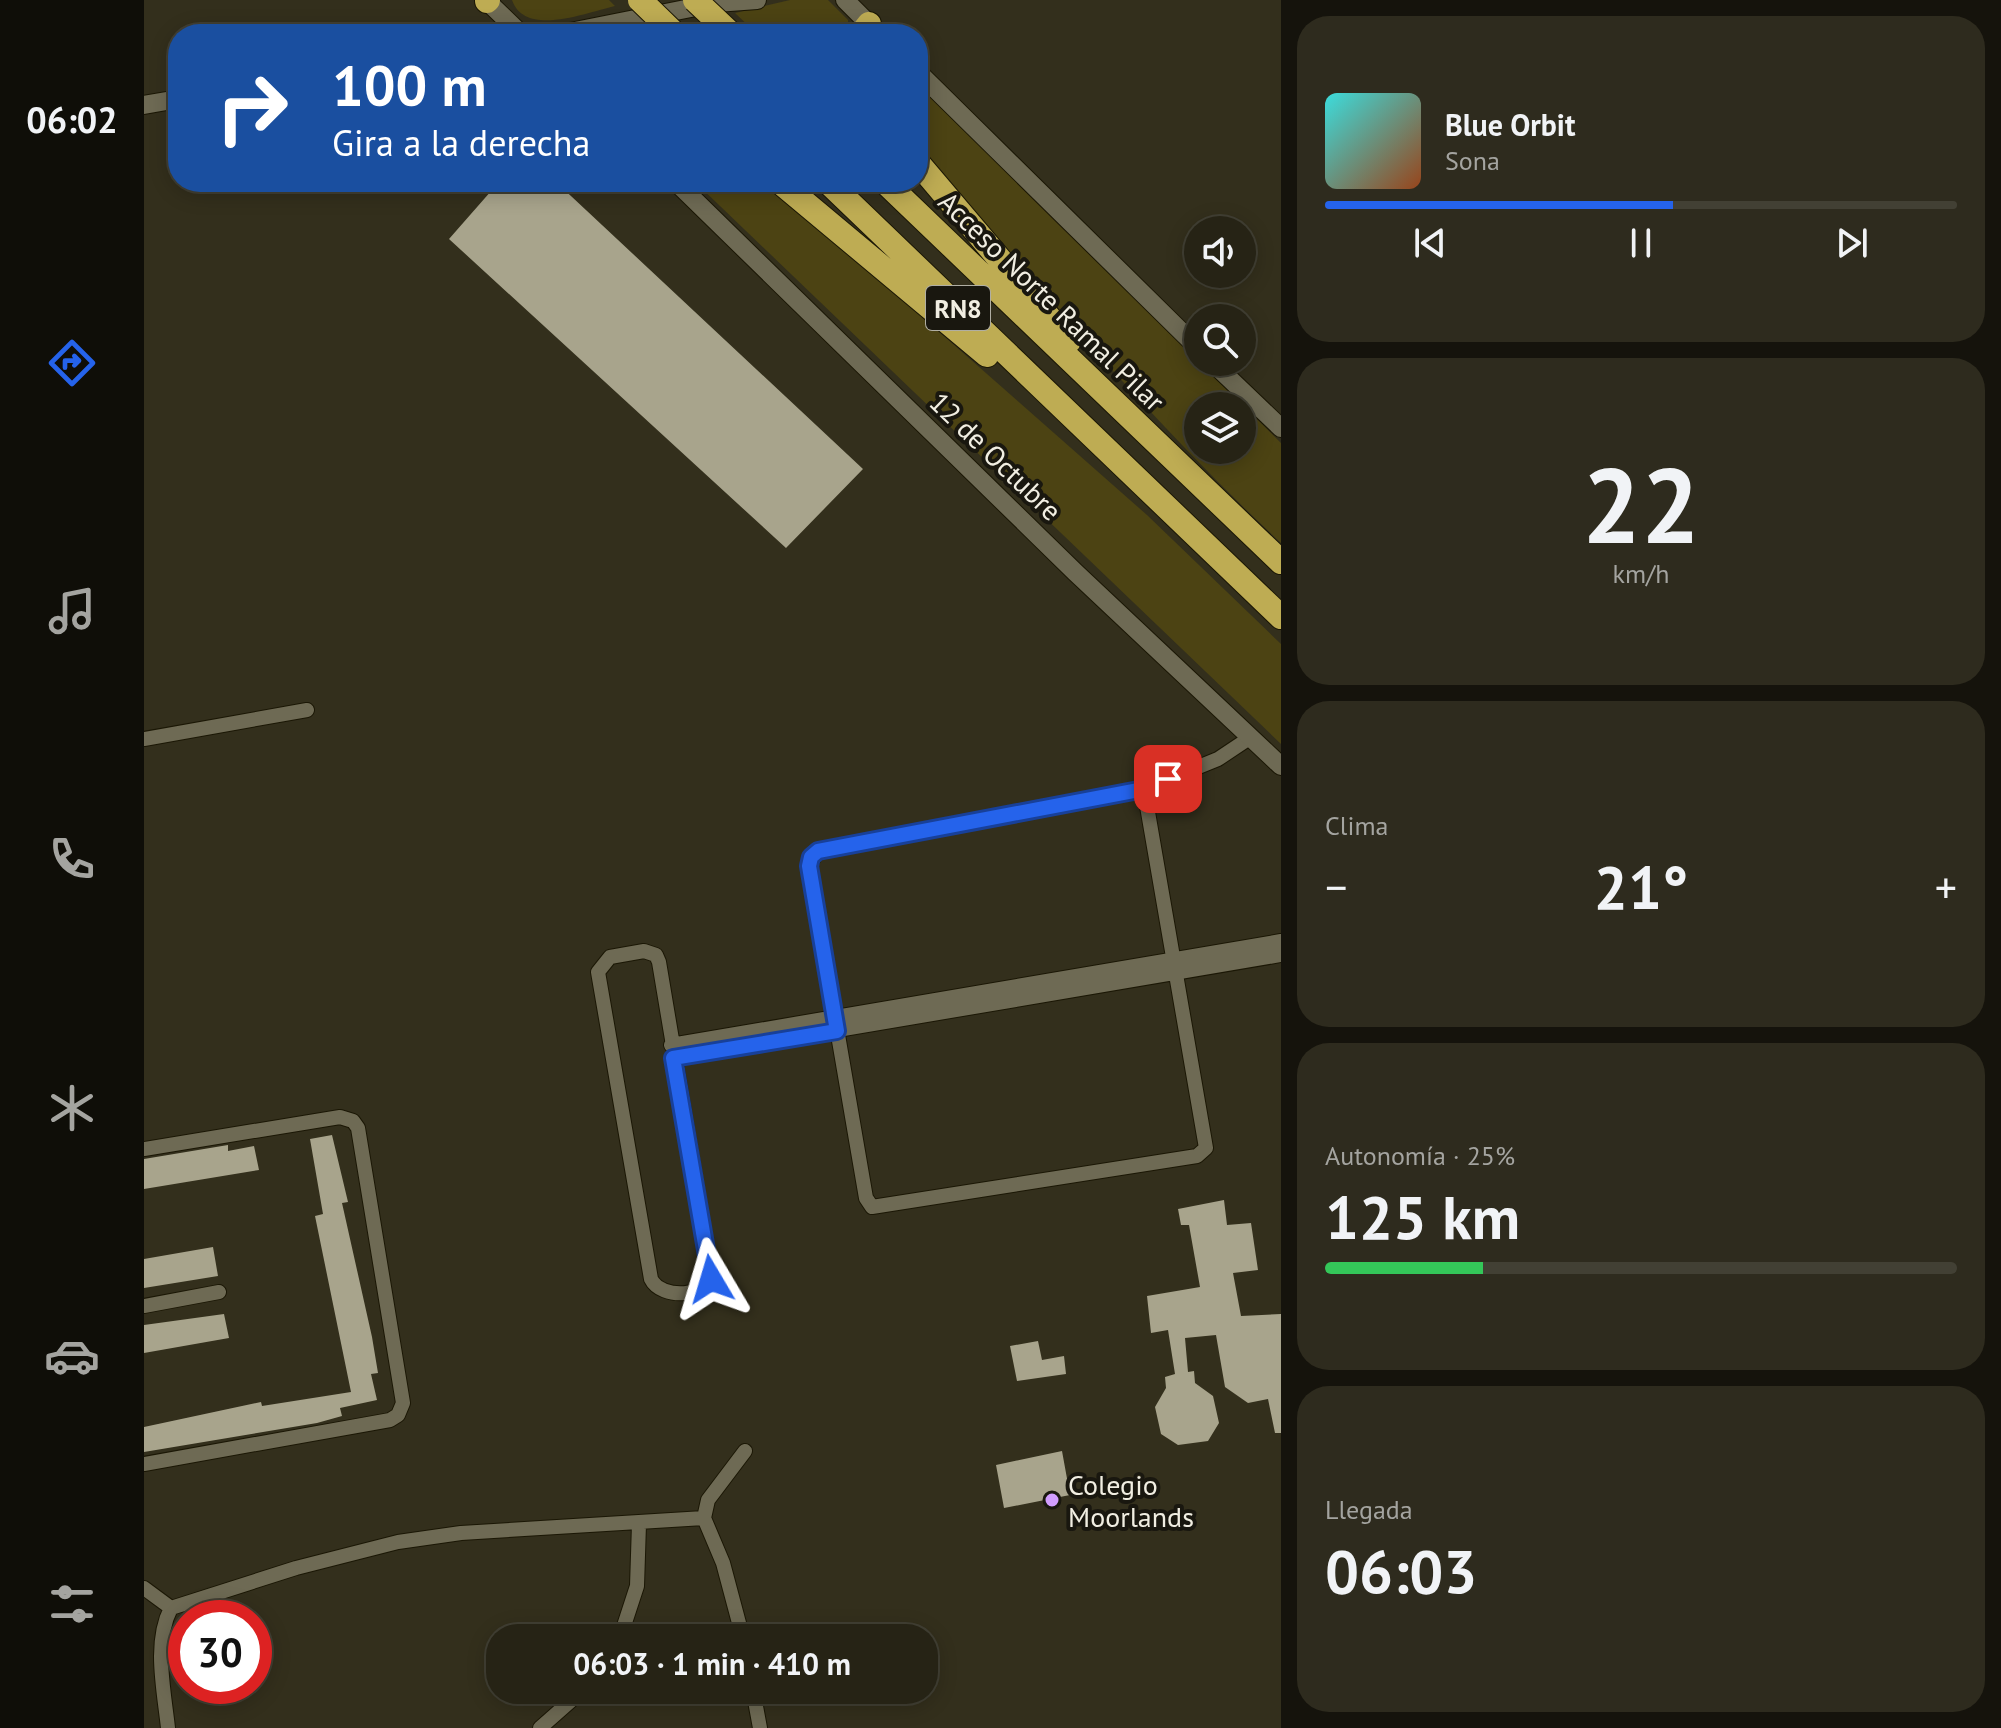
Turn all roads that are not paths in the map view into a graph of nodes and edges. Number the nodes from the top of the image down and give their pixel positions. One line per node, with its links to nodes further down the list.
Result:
1 (487, 0): 6 (street)
2 (640, 0): 8 (highway, bridge)
3 (757, 0): 5 (street)
4 (845, 0): 10 (street)
5 (712, 1): 7 (street); 9 (highway, bridge)
6 (511, 24)
7 (606, 24)
8 (665, 24)
9 (725, 24)
10 (864, 24)
11 (928, 82): 19 (street)
12 (168, 101): 13 (street)
13 (144, 105)
14 (928, 174): 21 (highway)
15 (686, 192): 27 (street, 12 de Octubre)
16 (792, 192): 23 (highway)
17 (838, 192): 23 (highway, RN8)
18 (895, 192): 21 (highway, Acceso Norte Ramal Pilar / RN8)
19 (1184, 334)
20 (1227, 376): 22 (street)
21 (1134, 421): 24 (highway, Acceso Norte Ramal Pilar / RN8)
22 (1281, 428)
23 (1087, 434): 25 (highway, RN8)
24 (1281, 562)
25 (1281, 617)
26 (307, 710): 28 (street)
27 (1251, 737): 29 (street, 12 de Octubre); 30 (street)
28 (144, 739)
29 (1281, 766)
30 (1144, 789): 33 (street); 34 (street)
31 (1281, 941): 33 (street)
32 (1281, 955): 33 (street)
33 (1176, 965): 34 (street); 34 (street)
34 (836, 1024): 35 (street)
35 (672, 1052): 35 (street)
36 (144, 1149): 40 (street)
37 (219, 1292): 38 (street)
38 (144, 1306)
39 (745, 1451): 41 (street)
40 (144, 1464)
41 (704, 1518): 42 (street); 48 (street)
42 (639, 1524): 44 (street); 47 (street)
43 (144, 1588): 45 (street)
44 (196, 1600)
45 (168, 1606)
46 (168, 1614): 51 (street)
47 (625, 1624)
48 (739, 1624)
49 (567, 1704): 52 (street)
50 (756, 1704): 53 (street)
51 (168, 1728)
52 (540, 1728)
53 (760, 1728)

